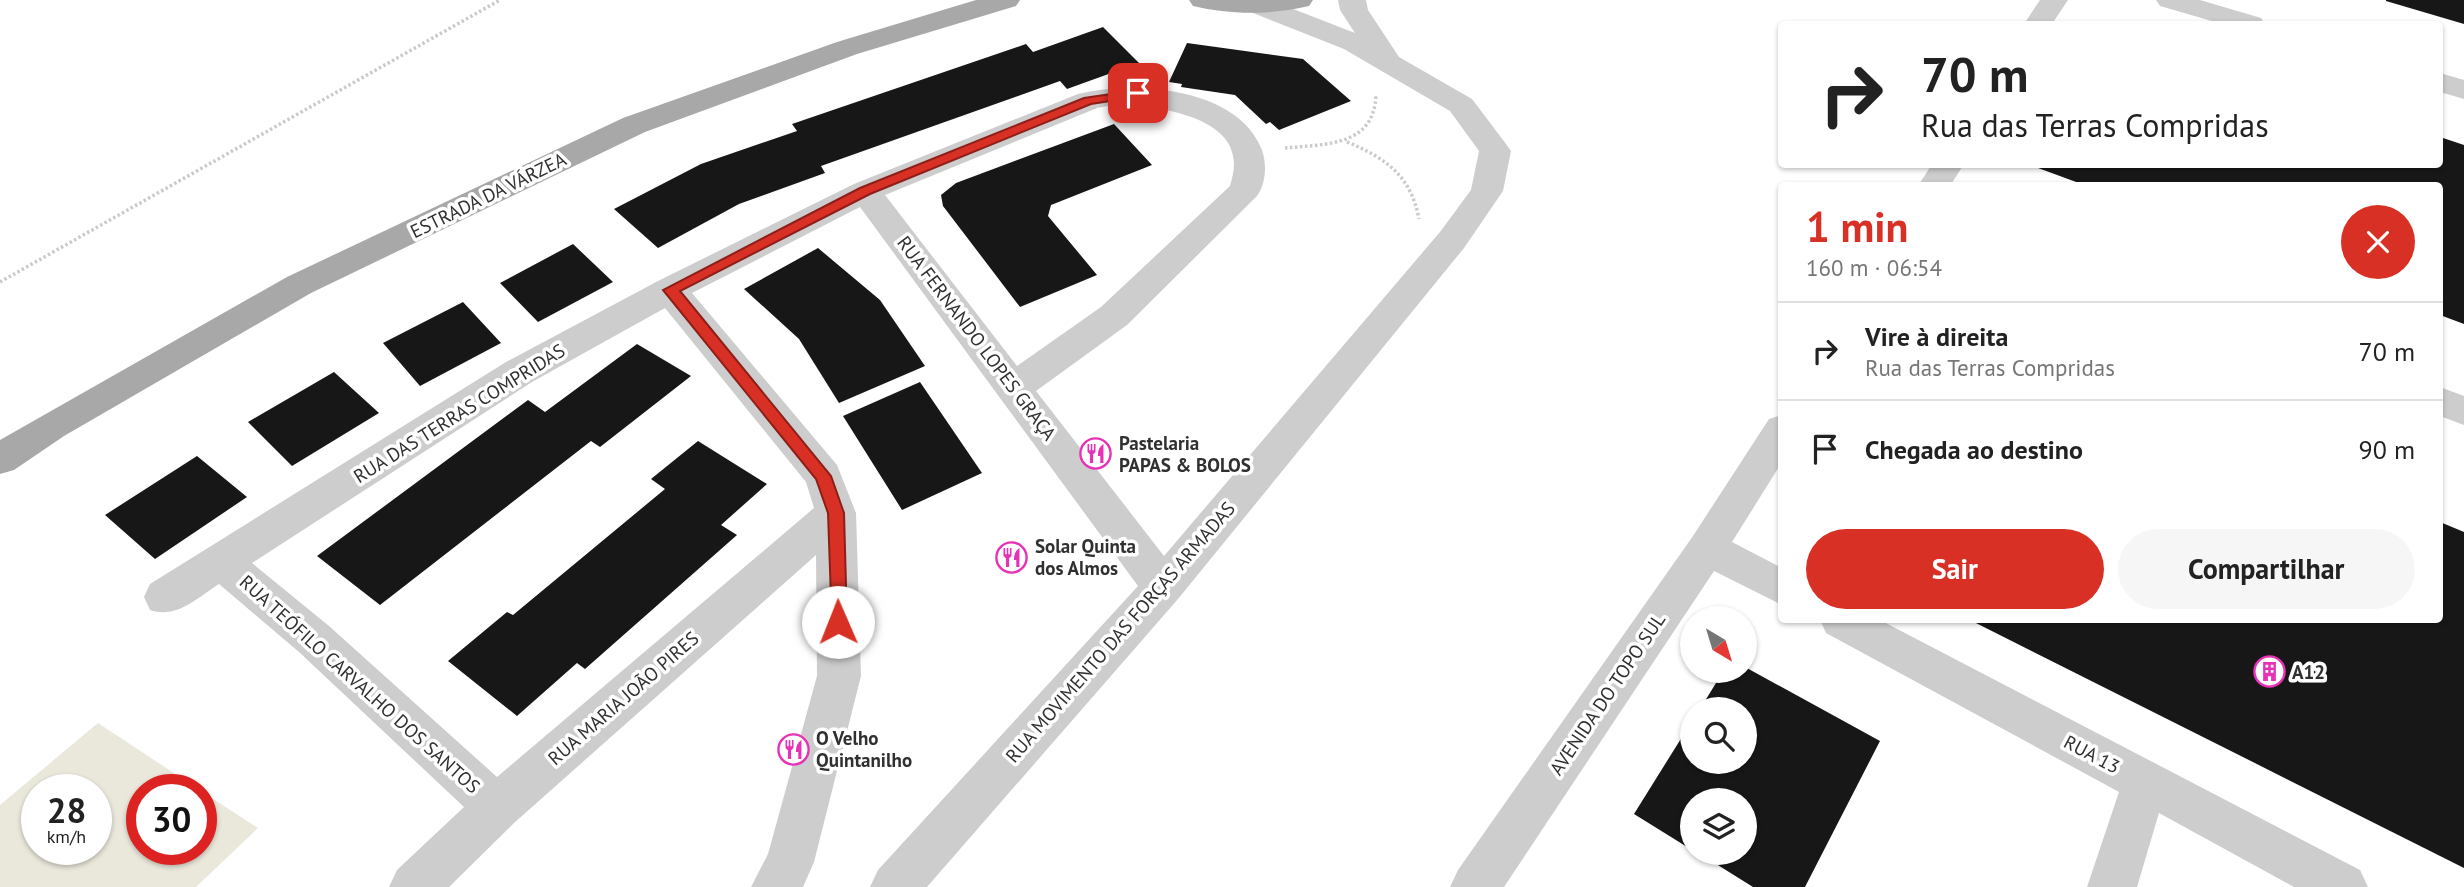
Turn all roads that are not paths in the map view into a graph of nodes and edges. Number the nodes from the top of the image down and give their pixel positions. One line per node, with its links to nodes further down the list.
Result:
1 (1006, 0): 19 (main road, ESTRADA DA VÁRZEA)
2 (1203, 0): 7 (main road)
3 (1299, 0): 7 (main road)
4 (1352, 0): 10 (street, RUA MOVIMENTO DAS FORÇAS ARMADAS)
5 (2054, 0): 8 (street)
6 (2170, 0): 9 (street)
7 (1258, 5): 10 (street, RUA MOVIMENTO DAS FORÇAS ARMADAS)
8 (2040, 21)
9 (2240, 21)
10 (1386, 59): 24 (street, RUA MOVIMENTO DAS FORÇAS ARMADAS)
11 (2443, 83): 12 (street)
12 (2464, 90)
13 (865, 191): 14 (street, RUA DAS TERRAS COMPRIDAS); 15 (street, RUA FERNANDO LOPES GRAÇA); 15 (street, RUA DAS TERRAS COMPRIDAS)
14 (670, 290): 20 (street); 22 (street, RUA DAS TERRAS COMPRIDAS)
15 (1014, 387): 24 (street, RUA FERNANDO LOPES GRAÇA)
16 (2443, 402): 17 (street)
17 (2464, 411)
18 (1778, 435): 21 (street, AVENIDA DO TOPO SUL)
19 (0, 459)
20 (836, 513): 28 (street, RUA MARIA JOÃO PIRES); 30 (street)
21 (1707, 548): 23 (street); 32 (street, AVENIDA DO TOPO SUL)
22 (222, 562): 25 (street, RUA DAS TERRAS COMPRIDAS); 28 (street, RUA TEÓFILO CARVALHO DOS SANTOS)
23 (1778, 586)
24 (1163, 587): 31 (street, RUA MOVIMENTO DAS FORÇAS ARMADAS)
25 (165, 597)
26 (1847, 623): 27 (street, RUA 13)
27 (2146, 782): 33 (street); 34 (street, RUA 13)
28 (497, 807): 29 (street, RUA MARIA JOÃO PIRES)
29 (414, 887)
30 (776, 887)
31 (895, 887)
32 (1475, 887)
33 (2112, 887)
34 (2343, 887)

